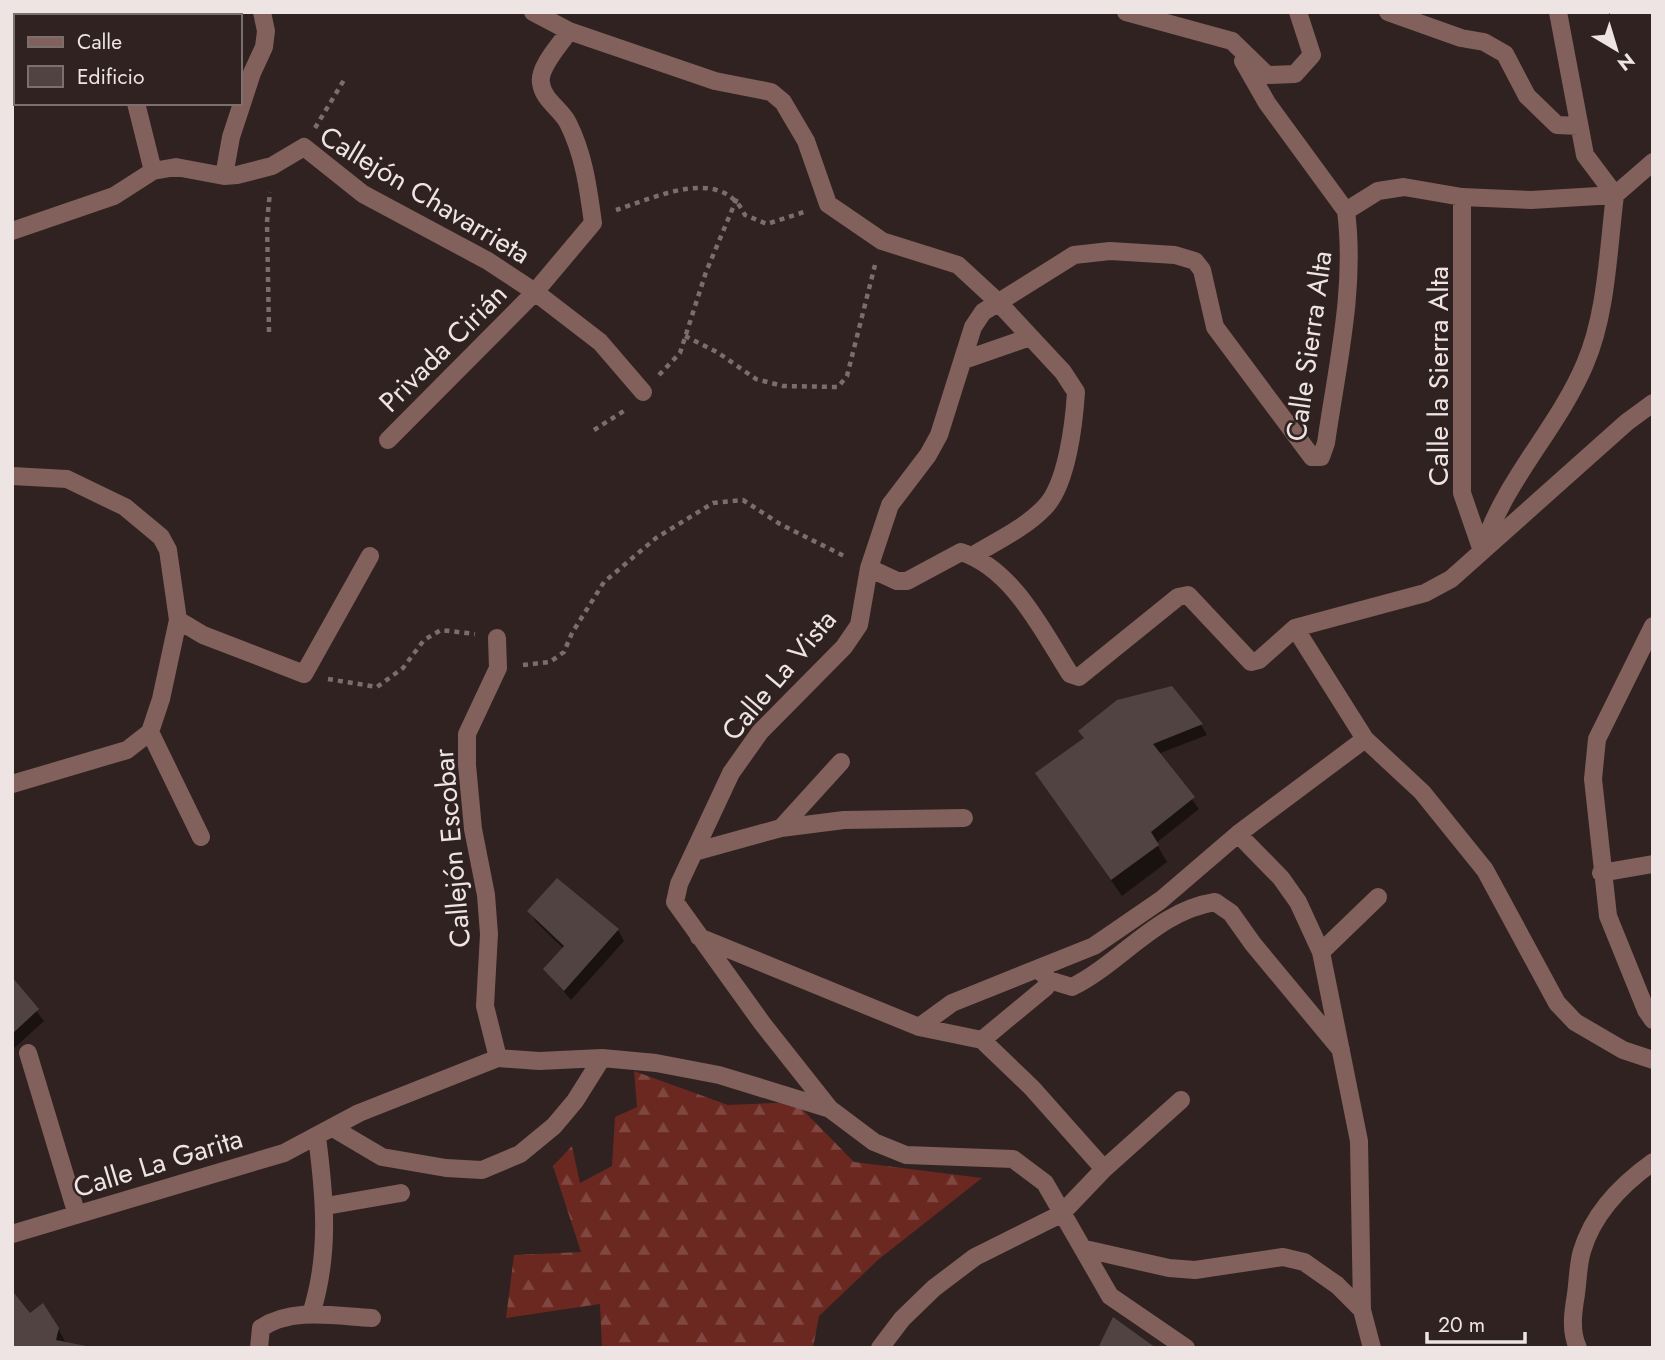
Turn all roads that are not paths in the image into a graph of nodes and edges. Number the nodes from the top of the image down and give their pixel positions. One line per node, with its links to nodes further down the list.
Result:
1 (262, 12): 9 (street)
2 (533, 12): 7 (street)
3 (1126, 12): 8 (street)
4 (1298, 12): 8 (street)
5 (1388, 12): 12 (street)
6 (1558, 12): 12 (street)
7 (569, 31): 21 (street, Privada Cirián); 22 (street)
8 (1232, 41): 18 (street)
9 (242, 102)
10 (136, 105): 14 (street)
11 (241, 105): 15 (street)
12 (1579, 126): 16 (street)
13 (1653, 162): 16 (street)
14 (153, 171): 15 (street, Callejón Chavarrieta); 19 (street, Callejón Chavarrieta)
15 (224, 176): 21 (street, Callejón Chavarrieta)
16 (1615, 195): 17 (street); 29 (street)
17 (1462, 197): 18 (street); 29 (street, Calle la Sierra Alta)
18 (1346, 211): 20 (street, Calle Sierra Alta)
19 (12, 231)
20 (1074, 255): 22 (street, Calle La Vista)
21 (536, 292): 25 (street, Callejón Chavarrieta); 27 (street, Privada Cirián)
22 (998, 300): 23 (street); 24 (street, Calle La Vista)
23 (1030, 337): 24 (street); 31 (street)
24 (964, 360): 32 (street, Calle La Vista)
25 (643, 391)
26 (1653, 403): 29 (street)
27 (388, 440)
28 (12, 476): 33 (street)
29 (1482, 551): 35 (street)
30 (370, 556): 33 (street)
31 (972, 556): 32 (street); 35 (street)
32 (869, 568): 45 (street, Calle La Vista)
33 (178, 620): 37 (street)
34 (1653, 626): 47 (street)
35 (1295, 628): 38 (street)
36 (498, 638): 57 (street, Callejón Escobar)
37 (150, 732): 40 (street); 44 (street)
38 (1365, 739): 43 (street); 59 (street)
39 (841, 762): 42 (street)
40 (12, 784)
41 (964, 818): 42 (street)
42 (780, 828): 45 (street)
43 (1238, 834): 50 (street); 51 (street)
44 (201, 837)
45 (694, 852): 49 (street, Calle La Vista)
46 (1653, 864): 47 (street)
47 (1601, 873): 52 (street)
48 (1378, 897): 50 (street)
49 (698, 936): 53 (street); 61 (street, Calle La Vista)
50 (1321, 952): 55 (street)
51 (1044, 975): 53 (street); 54 (street); 55 (street)
52 (1650, 1012)
53 (919, 1027): 54 (street)
54 (982, 1040): 65 (street)
55 (1343, 1052): 72 (street)
56 (28, 1053): 69 (street)
57 (498, 1058): 58 (street); 62 (street, Calle La Garita)
58 (602, 1058): 61 (street); 62 (street)
59 (1653, 1060)
60 (1181, 1100): 65 (street)
61 (830, 1109): 68 (street)
62 (333, 1128): 63 (street, Calle La Garita)
63 (317, 1137): 67 (street); 69 (street, Calle La Garita)
64 (1653, 1163): 79 (street)
65 (1104, 1169): 68 (street)
66 (401, 1193): 67 (street)
67 (326, 1206): 73 (street)
68 (1061, 1214): 71 (street); 76 (street)
69 (77, 1215): 70 (street, Calle La Garita)
70 (12, 1234)
71 (1085, 1249): 72 (street); 77 (street)
72 (1362, 1310): 78 (street)
73 (311, 1314): 74 (street); 75 (street)
74 (372, 1318)
75 (259, 1348)
76 (880, 1348)
77 (1186, 1348)
78 (1372, 1348)
79 (1578, 1348)

